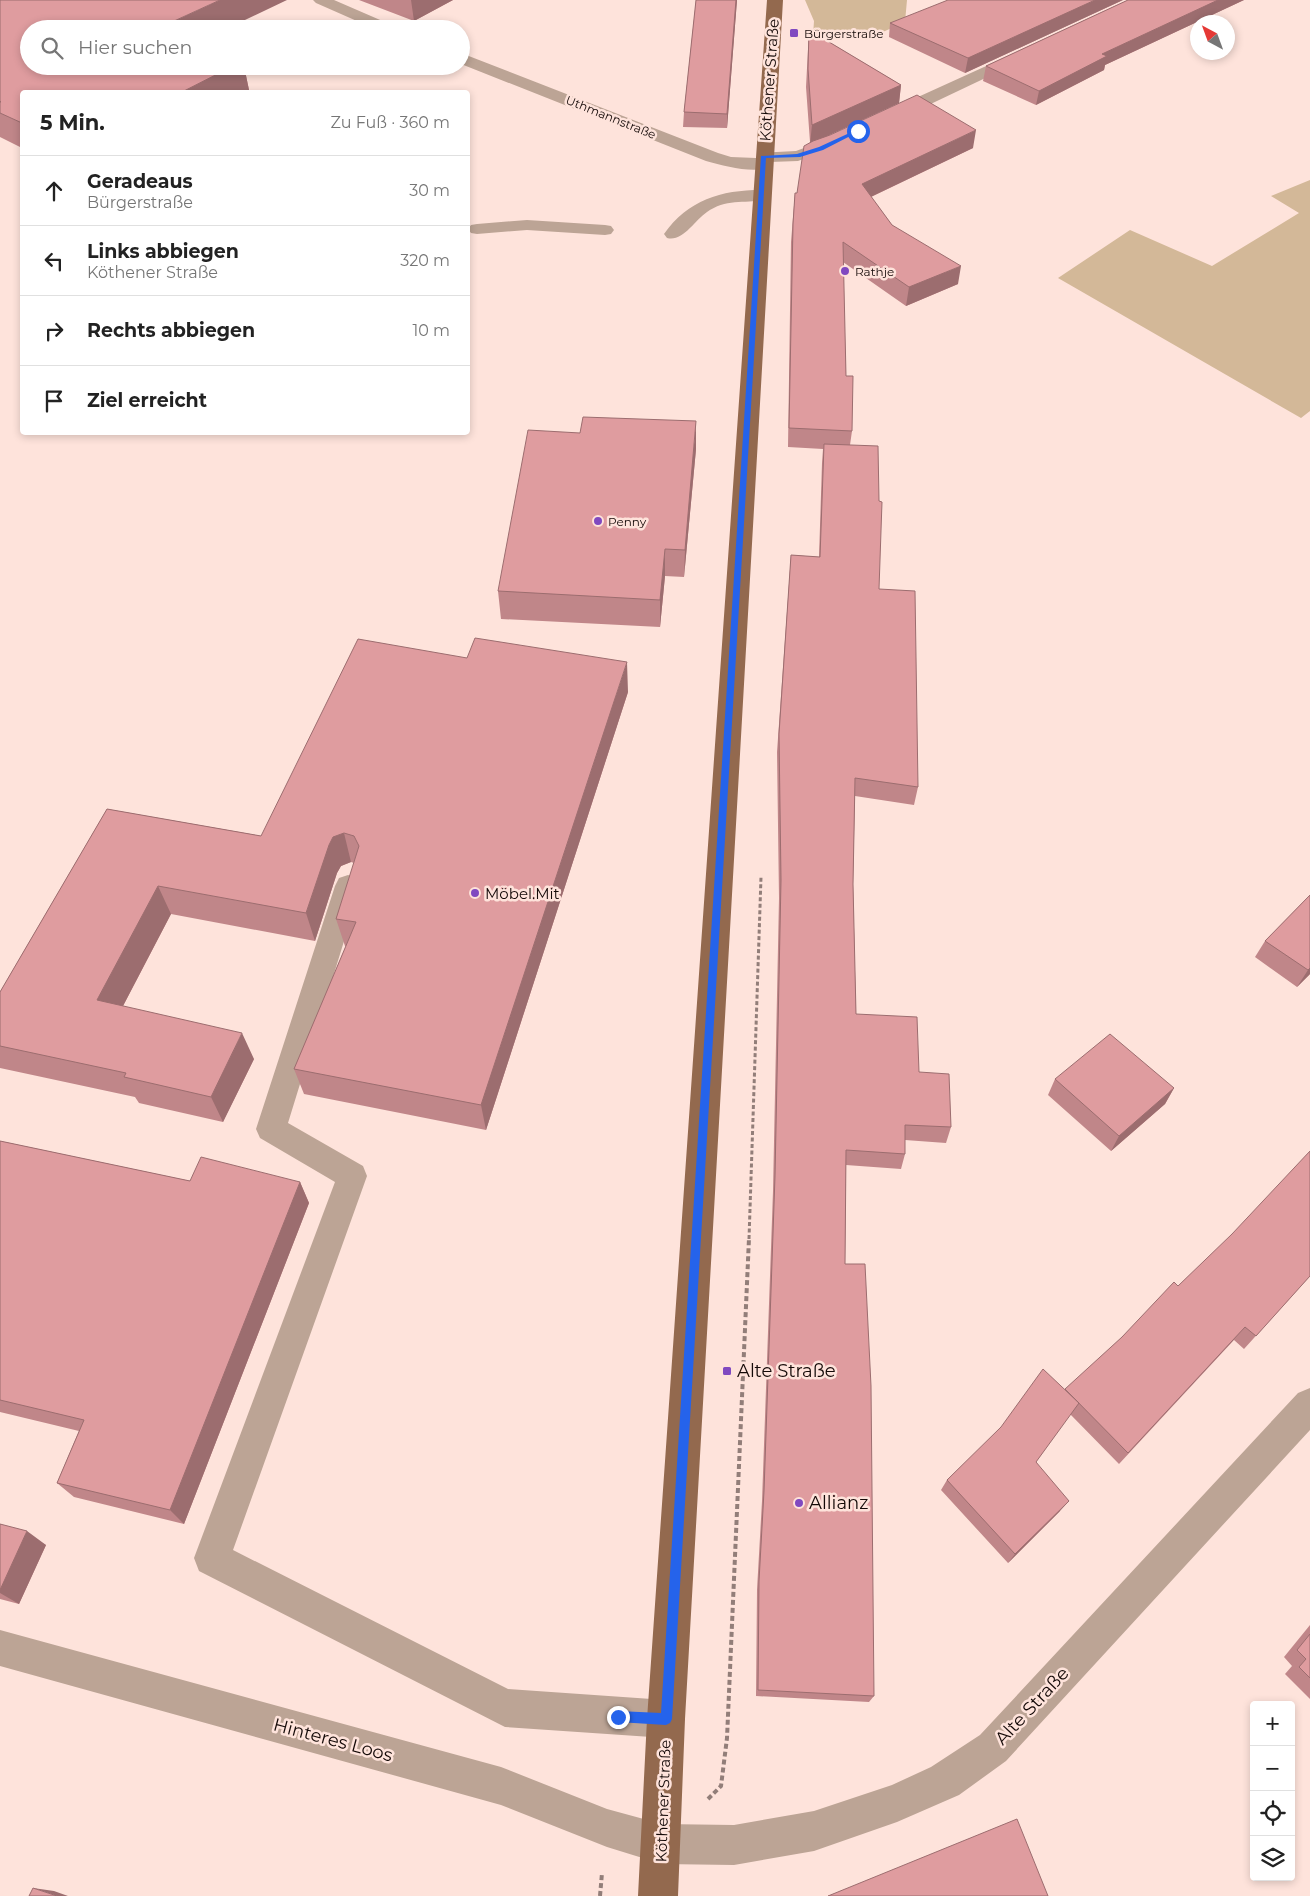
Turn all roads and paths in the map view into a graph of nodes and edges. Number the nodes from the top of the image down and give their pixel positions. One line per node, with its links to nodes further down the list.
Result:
1 (321, 0): 3 (street)
2 (775, 0): 8 (main road, Köthener Straße)
3 (368, 20)
4 (1034, 49): 6 (street)
5 (470, 62): 8 (street, Uthmannstraße)
6 (875, 123)
7 (850, 135): 8 (street)
8 (764, 160): 9 (main road, Köthener Straße)
9 (761, 195): 12 (street); 17 (main road, Köthener Straße)
10 (477, 229): 11 (street)
11 (605, 230)
12 (672, 234)
13 (352, 874): 17 (street)
14 (761, 874): 18 (path)
15 (1310, 1405): 18 (street, Alte Straße)
16 (0, 1648): 18 (street, Hinteres Loos)
17 (666, 1719): 18 (main road, Köthener Straße)
18 (662, 1844): 19 (main road, Köthener Straße)
19 (658, 1896)

